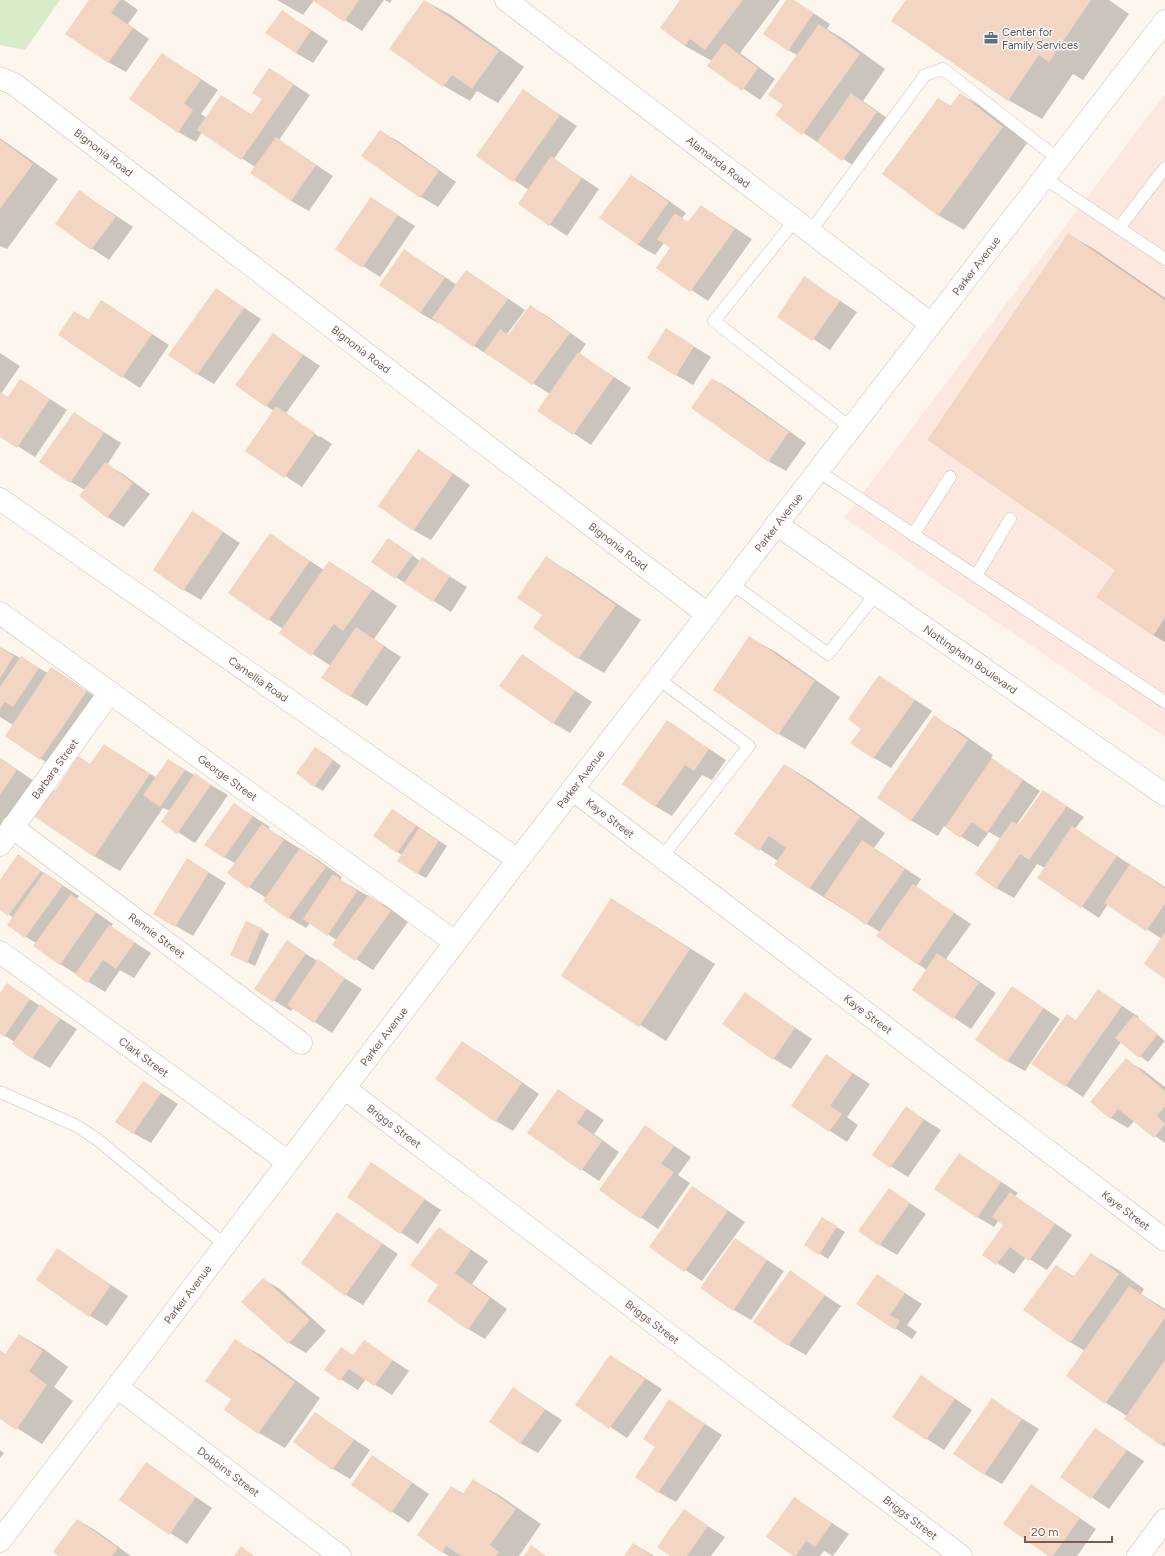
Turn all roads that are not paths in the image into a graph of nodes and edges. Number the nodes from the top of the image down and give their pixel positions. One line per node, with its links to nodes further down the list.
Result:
1 (506, 0): 7 (street, Alamanda Road)
2 (1165, 21): 4 (street, Parker Avenue)
3 (7, 81): 22 (street, Bignonia Road)
4 (1058, 159): 6 (street, Parker Avenue); 7 (lane)
5 (1165, 168): 8 (lane)
6 (1044, 178): 8 (lane); 10 (street, Parker Avenue)
7 (803, 226): 10 (street, Alamanda Road); 11 (lane)
8 (1119, 228): 9 (lane)
9 (1165, 259)
10 (931, 324): 11 (street, Parker Avenue)
11 (851, 428): 12 (street, Parker Avenue)
12 (818, 471): 16 (street, Parker Avenue); 17 (lane)
13 (950, 477): 17 (lane)
14 (0, 499): 31 (street, Camellia Road)
15 (1010, 519): 18 (lane)
16 (776, 524): 19 (street, Parker Avenue); 20 (street, Nottingham Boulevard)
17 (913, 535): 18 (lane)
18 (976, 576): 25 (lane)
19 (731, 583): 20 (lane); 22 (street, Parker Avenue)
20 (876, 594): 27 (street, Nottingham Boulevard)
21 (0, 613): 24 (street, George Street)
22 (707, 614): 23 (street, Parker Avenue)
23 (658, 678): 26 (street, Parker Avenue); 30 (lane)
24 (110, 692): 28 (street, Barbara Street); 32 (street, George Street)
25 (1165, 702)
26 (572, 789): 30 (street, Kaye Street); 31 (street, Parker Avenue)
27 (1165, 795)
28 (12, 827): 29 (street, Barbara Street); 34 (street, Rennie Street)
29 (0, 845)
30 (662, 857): 38 (street, Kaye Street)
31 (518, 860): 32 (street, Parker Avenue)
32 (455, 942): 35 (street, Parker Avenue)
33 (0, 952): 37 (street, Clark Street)
34 (301, 1043)
35 (344, 1088): 37 (street, Parker Avenue); 44 (street, Briggs Street)
36 (0, 1092): 39 (lane)
37 (288, 1162): 39 (street, Parker Avenue)
38 (1165, 1240)
39 (225, 1245): 40 (street, Parker Avenue)
40 (118, 1387): 42 (street, Parker Avenue); 43 (street, Dobbins Street)
41 (1165, 1520): 45 (street)
42 (0, 1541)
43 (340, 1556)
44 (961, 1556)
45 (1138, 1556)

